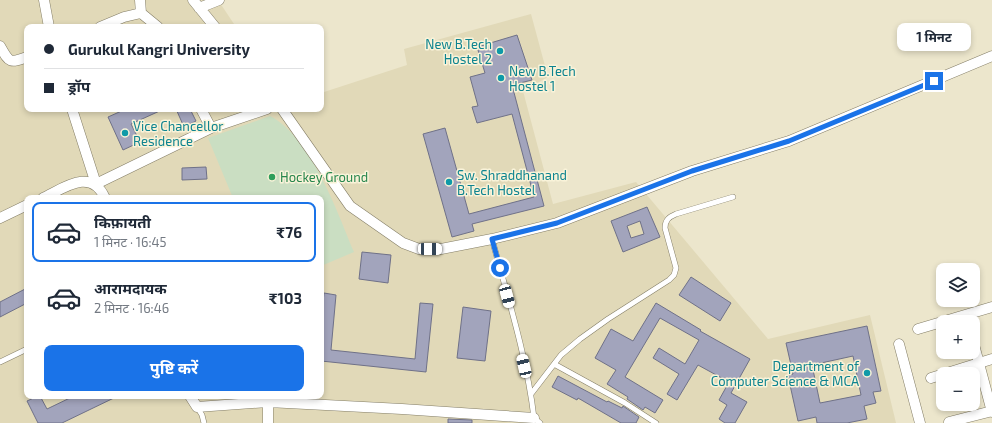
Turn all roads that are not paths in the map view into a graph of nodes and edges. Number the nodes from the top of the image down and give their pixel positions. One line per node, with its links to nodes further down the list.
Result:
1 (44, 0): 6 (street)
2 (140, 0): 5 (street)
3 (219, 0): 4 (street)
4 (196, 4): 9 (street)
5 (141, 13): 7 (street); 8 (street)
6 (48, 24)
7 (107, 24)
8 (154, 24)
9 (213, 24)
10 (0, 46): 12 (street)
11 (992, 56): 24 (street)
12 (24, 59)
13 (73, 112): 18 (street)
14 (203, 112): 17 (street)
15 (259, 112): 17 (street)
16 (284, 112): 24 (street)
17 (211, 128): 18 (street)
18 (96, 184): 19 (street); 20 (street)
19 (49, 195)
20 (104, 195)
21 (733, 197): 35 (lane)
22 (24, 206): 23 (street)
23 (0, 218)
24 (492, 239): 37 (lane)
25 (992, 307): 26 (street)
26 (974, 315)
27 (936, 324): 28 (street)
28 (918, 328)
29 (899, 344): 47 (street)
30 (24, 351): 33 (lane)
31 (978, 359): 34 (street)
32 (992, 359): 34 (street)
33 (0, 362)
34 (979, 363): 36 (street); 41 (street)
35 (554, 364): 37 (lane); 46 (lane)
36 (931, 378)
37 (531, 394): 42 (lane)
38 (192, 399): 40 (street)
39 (268, 399): 40 (street); 42 (street); 45 (street)
40 (197, 407): 44 (lane)
41 (992, 411): 43 (street)
42 (537, 421)
43 (949, 422)
44 (204, 423)
45 (268, 423)
46 (656, 423)
47 (920, 423)

